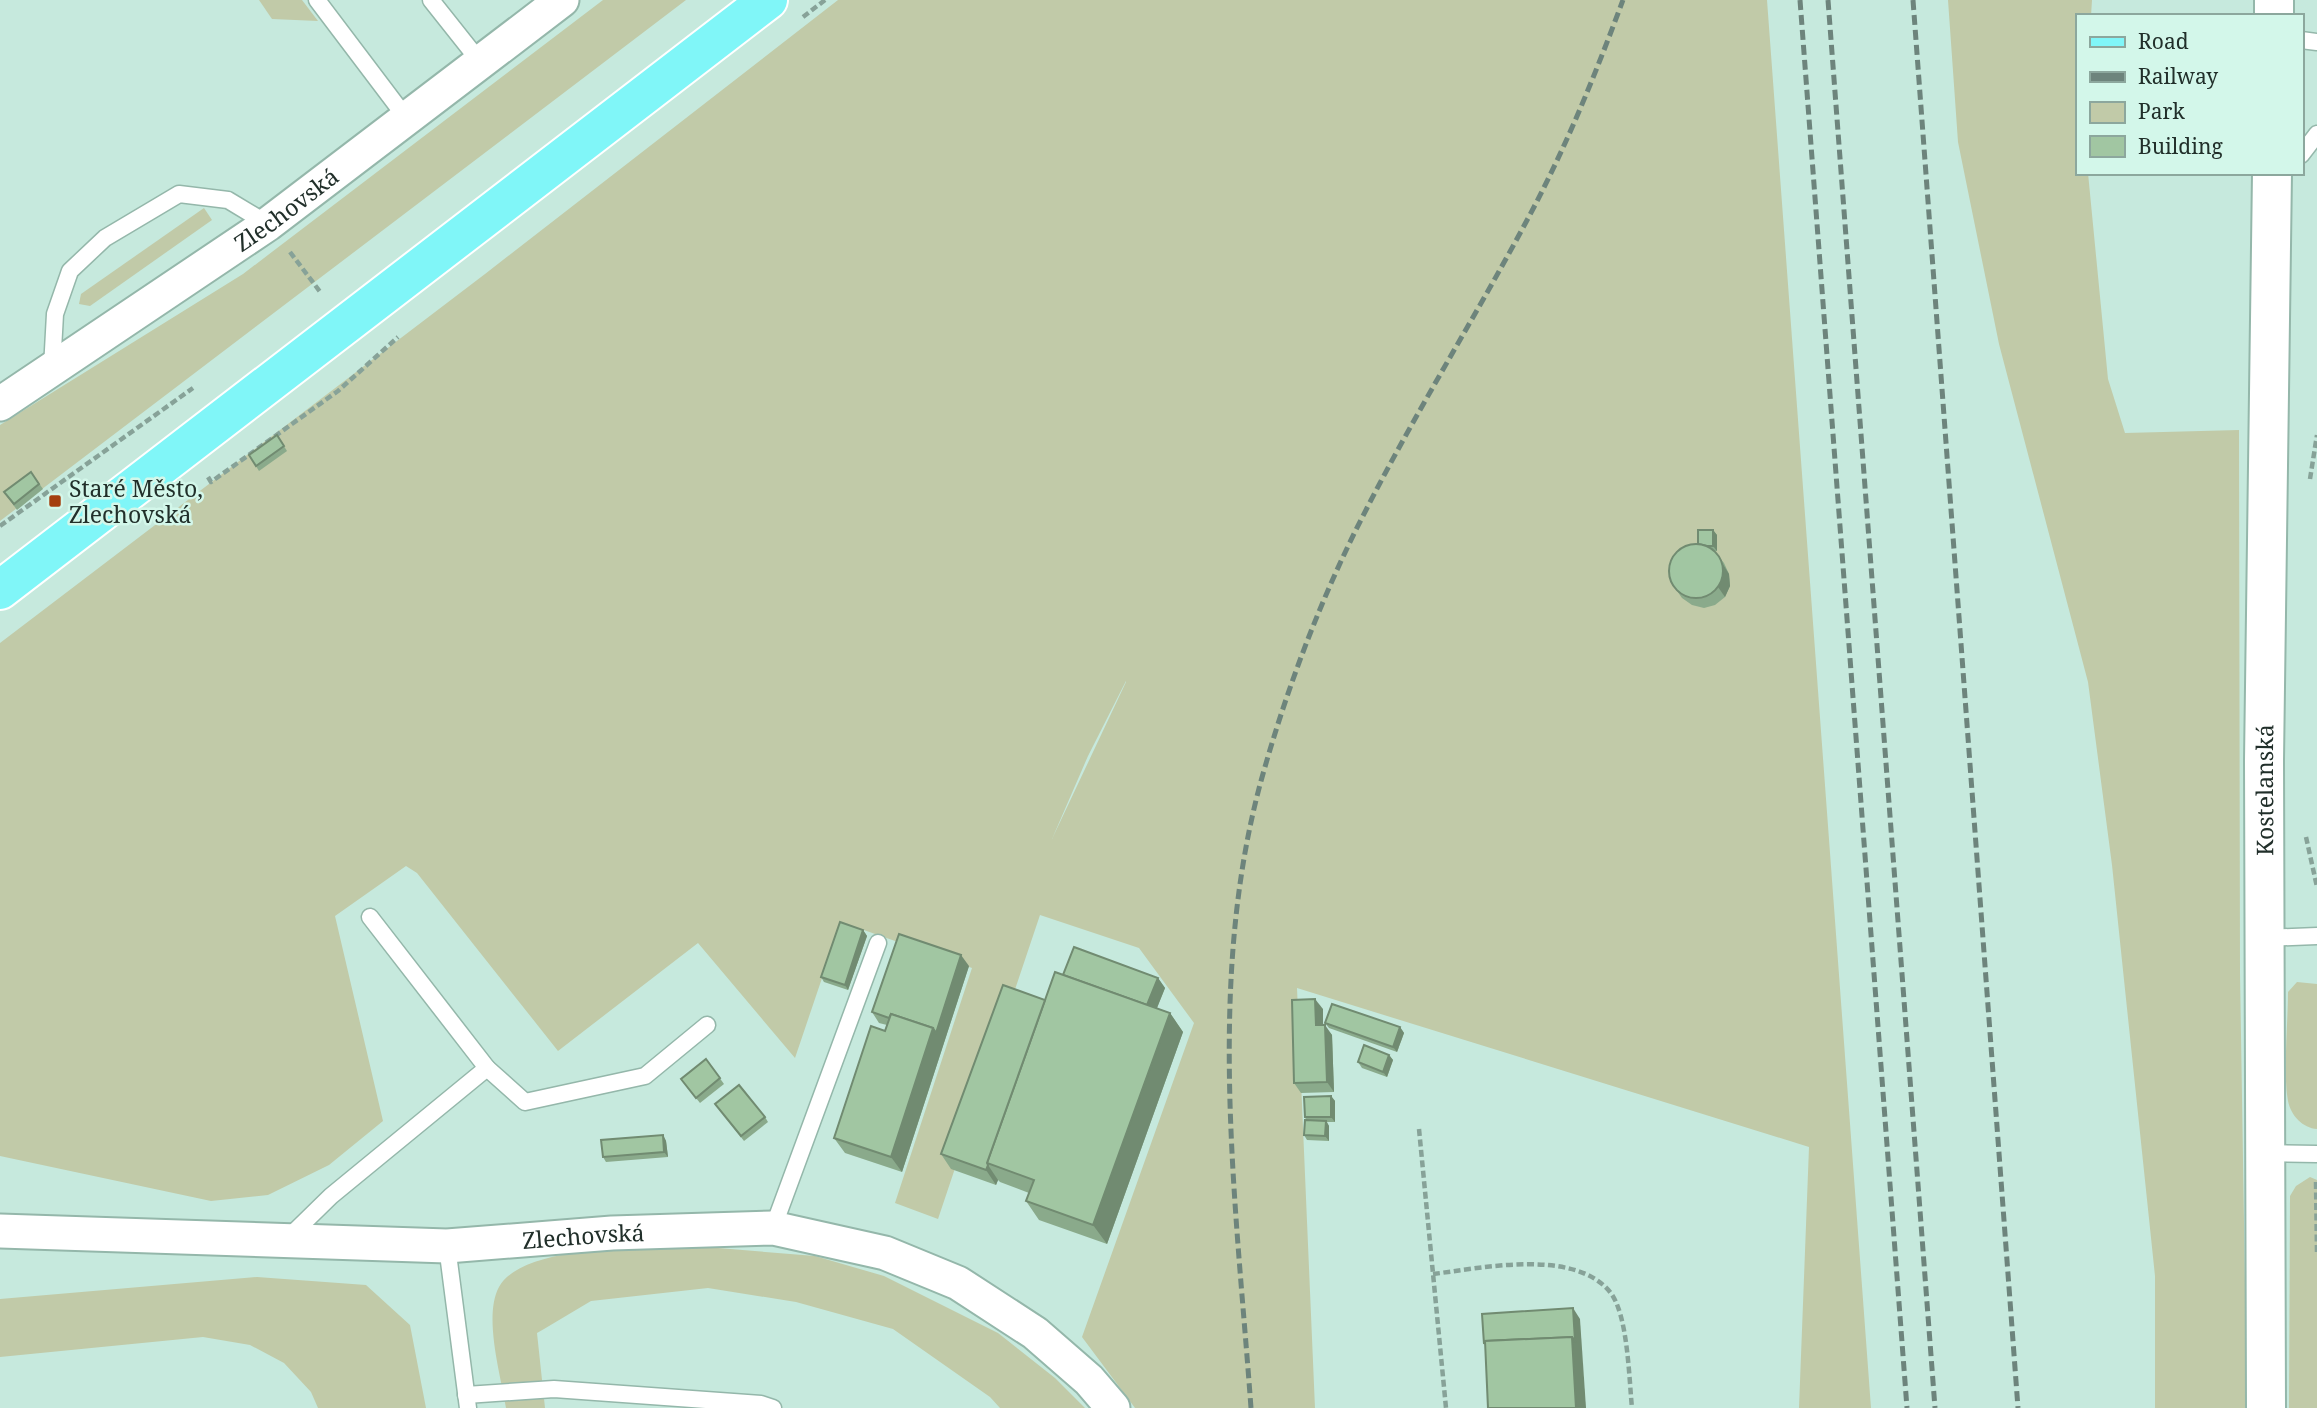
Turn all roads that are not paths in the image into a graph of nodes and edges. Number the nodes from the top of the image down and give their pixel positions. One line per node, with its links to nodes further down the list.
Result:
1 (317, 0): 6 (lane)
2 (431, 0): 5 (lane)
3 (562, 0): 5 (street, Zlechovská)
4 (768, 0): 13 (main road)
5 (481, 62): 6 (street, Zlechovská)
6 (407, 119): 10 (street, Zlechovská)
7 (2317, 134): 8 (lane)
8 (2303, 152)
9 (2277, 180): 16 (main road, Kostelanská)
10 (268, 223): 11 (street, Zlechovská); 11 (lane)
11 (52, 369): 12 (street, Zlechovská)
12 (0, 404)
13 (0, 590)
14 (370, 917): 19 (lane)
15 (2317, 936): 16 (lane)
16 (2265, 938): 20 (main road, Kostelanská)
17 (878, 943): 22 (lane)
18 (707, 1025): 19 (lane)
19 (487, 1068): 24 (lane)
20 (2266, 1153): 21 (lane); 30 (main road, Kostelanská)
21 (2316, 1154)
22 (773, 1228): 25 (street, Zlechovská); 29 (street, Zlechovská)
23 (0, 1231): 24 (street, Zlechovská)
24 (283, 1243): 25 (street, Zlechovská)
25 (447, 1246): 26 (lane)
26 (467, 1401): 27 (lane)
27 (662, 1403): 28 (lane)
28 (774, 1408)
29 (1113, 1408)
30 (2266, 1408)

